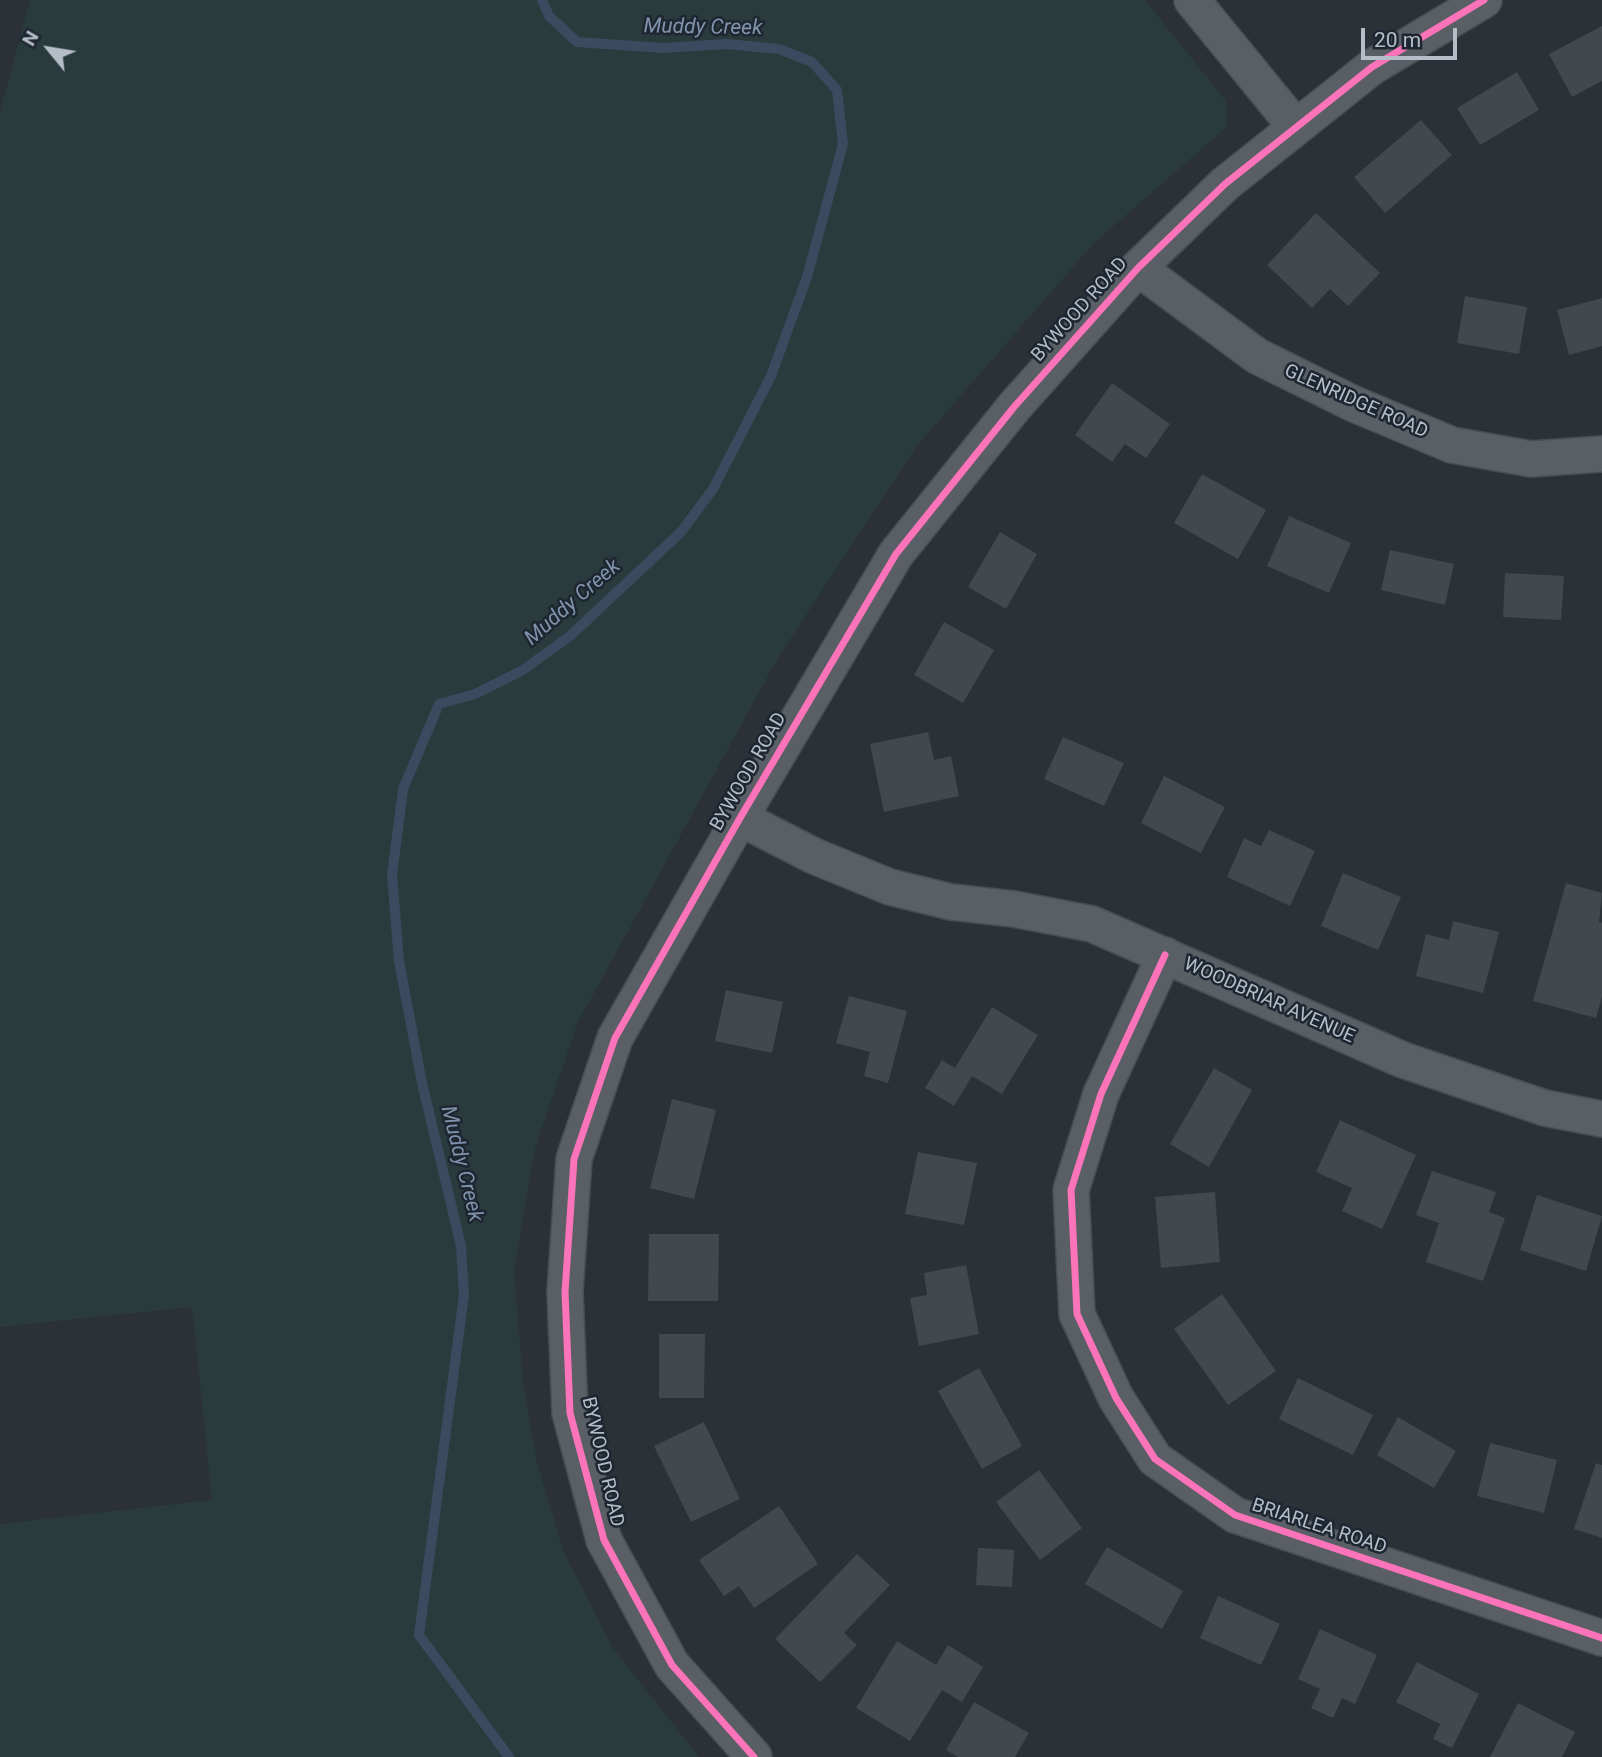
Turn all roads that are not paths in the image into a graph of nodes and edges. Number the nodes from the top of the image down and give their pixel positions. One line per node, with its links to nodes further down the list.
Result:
1 (1192, 0): 3 (street)
2 (1484, 0): 3 (street, BYWOOD ROAD)
3 (1295, 125): 4 (street, BYWOOD ROAD)
4 (1138, 268): 5 (street, GLENRIDGE ROAD); 6 (street, BYWOOD ROAD)
5 (1602, 454)
6 (740, 818): 7 (street, WOODBRIAR AVENUE); 10 (street, BYWOOD ROAD)
7 (1165, 955): 8 (street, WOODBRIAR AVENUE); 9 (street, BRIARLEA ROAD)
8 (1602, 1119)
9 (1602, 1638)
10 (754, 1757)

